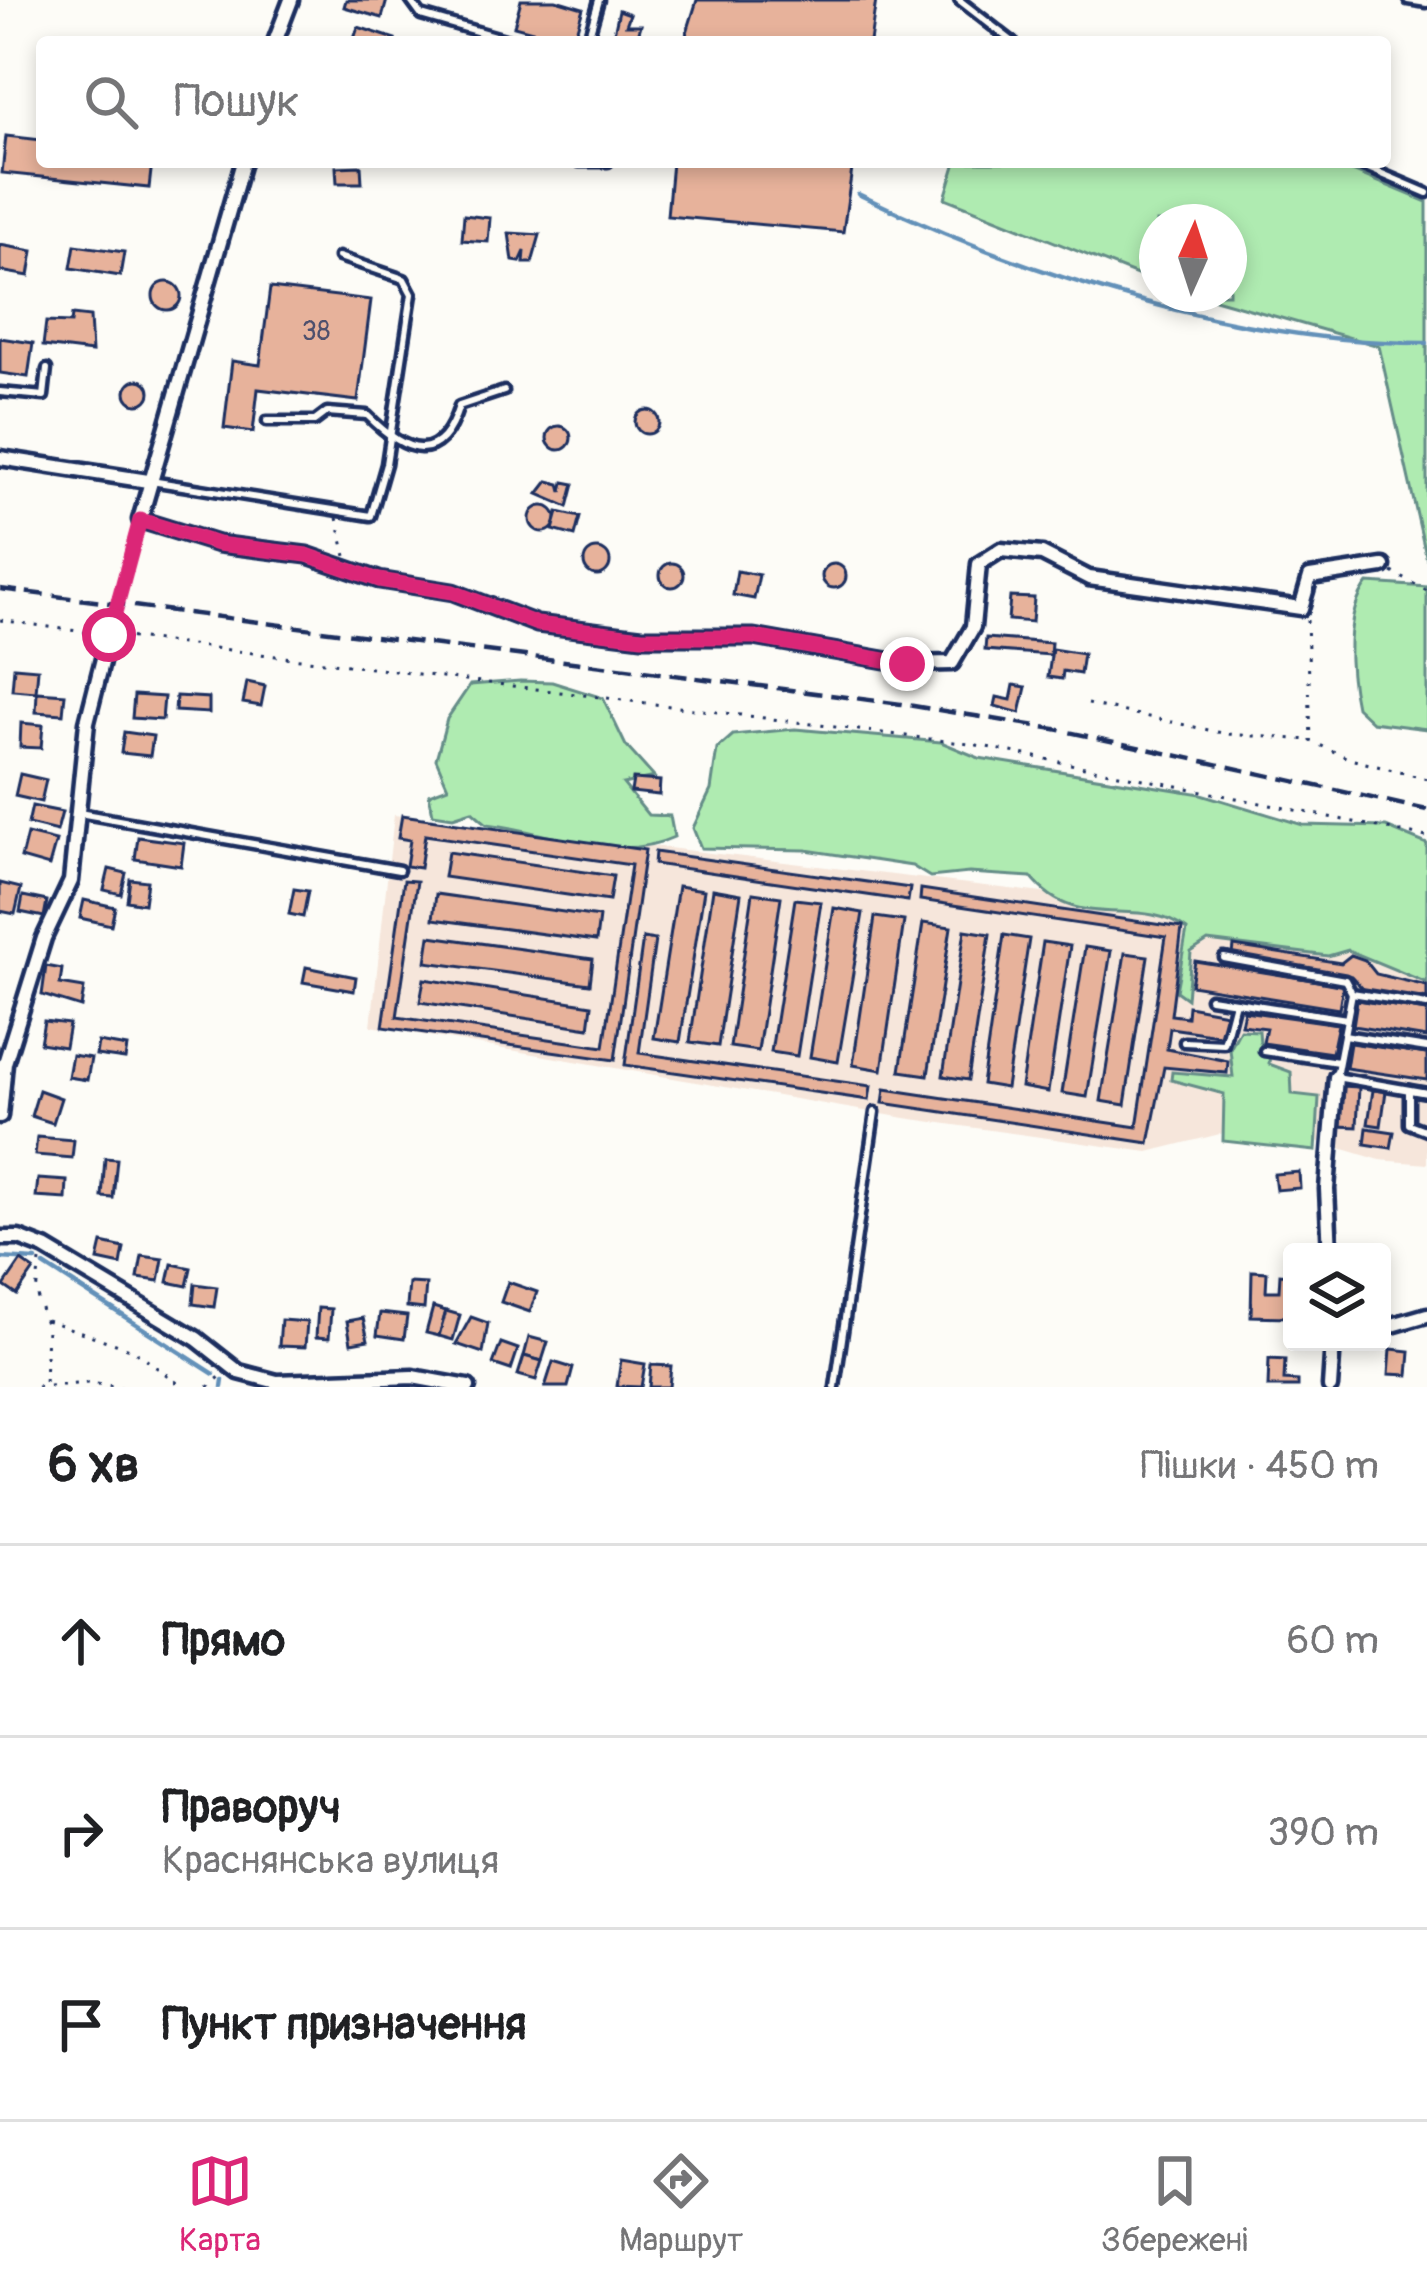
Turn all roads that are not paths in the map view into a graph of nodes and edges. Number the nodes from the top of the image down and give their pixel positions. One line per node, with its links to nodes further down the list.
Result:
1 (291, 0): 7 (street)
2 (410, 0): 8 (lane)
3 (598, 0): 9 (lane)
4 (959, 0): 10 (lane)
5 (1408, 0): 6 (lane)
6 (1427, 3)
7 (277, 36)
8 (494, 36)
9 (588, 36)
10 (1005, 36)
11 (241, 168): 21 (street)
12 (1368, 168): 13 (lane)
13 (1427, 193)
14 (339, 257): 19 (lane)
15 (47, 370): 17 (lane)
16 (504, 391): 19 (lane)
17 (0, 392)
18 (267, 421): 19 (lane)
19 (390, 438): 21 (lane)
20 (0, 458): 21 (street)
21 (148, 481): 22 (street)
22 (1383, 566)
23 (109, 635): 24 (street)
24 (79, 813): 25 (lane); 40 (street)
25 (399, 870)
26 (1224, 958): 27 (lane)
27 (1352, 993): 30 (lane); 31 (lane)
28 (1210, 998): 29 (lane)
29 (1235, 1002): 31 (lane); 33 (lane)
30 (1427, 1005)
31 (1347, 1019): 32 (lane)
32 (1344, 1035): 34 (lane); 36 (lane)
33 (1184, 1042)
34 (1427, 1048)
35 (1264, 1051): 36 (lane)
36 (1337, 1070): 37 (lane); 43 (street)
37 (1409, 1090): 38 (lane); 41 (lane)
38 (1427, 1093)
39 (875, 1112): 48 (lane)
40 (0, 1116)
41 (1427, 1131)
42 (0, 1238): 47 (street)
43 (1330, 1243)
44 (1427, 1315): 45 (street)
45 (1391, 1325)
46 (1333, 1351): 49 (street)
47 (468, 1387)
48 (835, 1387)
49 (1330, 1387)

